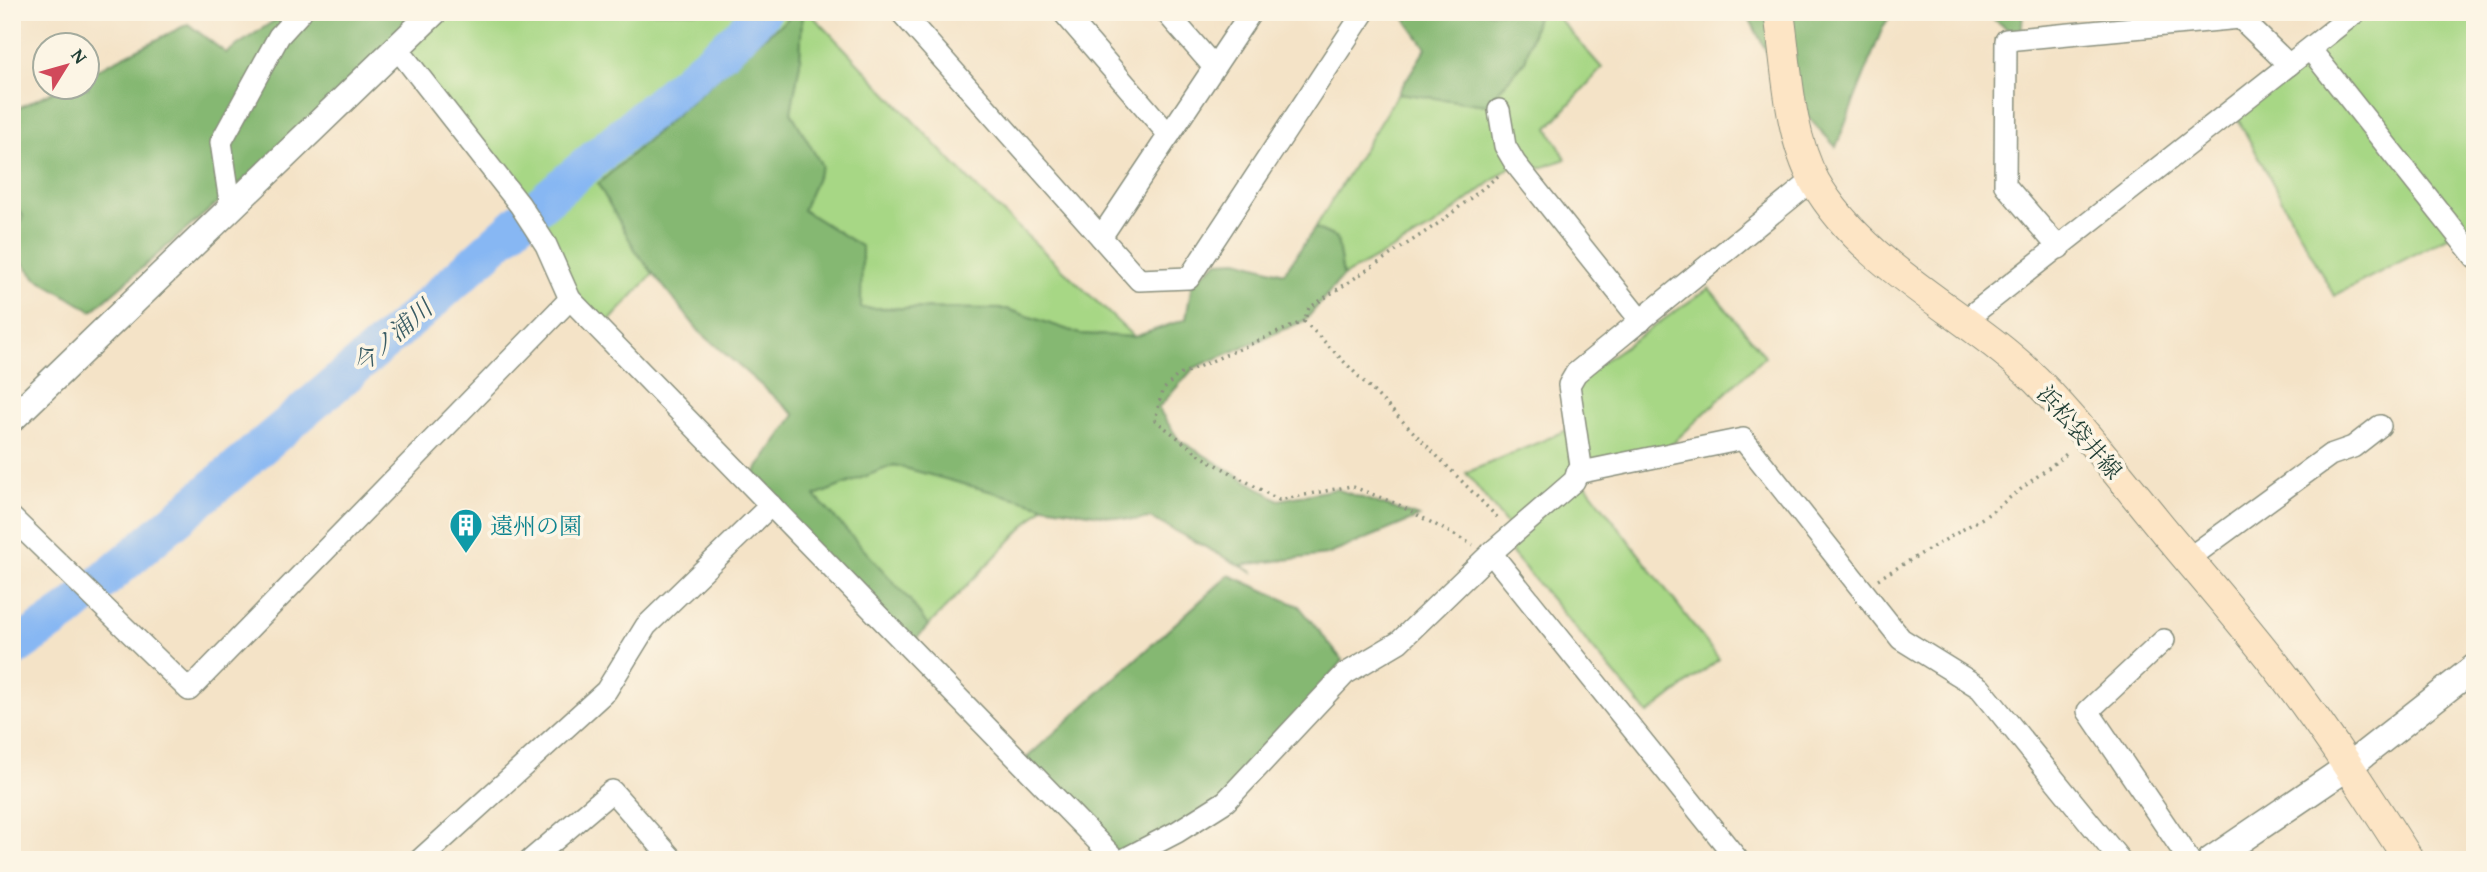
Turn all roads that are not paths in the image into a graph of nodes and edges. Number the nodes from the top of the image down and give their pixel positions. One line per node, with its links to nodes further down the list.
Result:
1 (301, 12): 18 (street)
2 (434, 12): 11 (street)
3 (901, 12): 19 (street)
4 (1063, 12): 16 (street)
5 (1166, 12): 14 (street)
6 (1251, 12): 14 (street)
7 (1364, 12): 19 (street)
8 (1779, 12): 17 (main road, 浜松袋井線)
9 (2356, 12): 12 (street)
10 (2237, 15): 13 (street); 20 (street)
11 (397, 48): 18 (street); 22 (street)
12 (2310, 49): 13 (street); 21 (street)
13 (2289, 65): 20 (street)
14 (1214, 67): 16 (street)
15 (1499, 110): 23 (street)
16 (1169, 135): 19 (street)
17 (1814, 179): 23 (street); 24 (main road, 浜松袋井線)
18 (230, 209): 25 (street)
19 (1101, 237)
20 (2059, 248): 24 (street)
21 (2475, 257)
22 (570, 299): 28 (street); 29 (street)
23 (1641, 320): 27 (street)
24 (1964, 321): 31 (main road, 浜松袋井線)
25 (12, 419)
26 (2380, 426): 31 (street)
27 (1577, 473): 30 (street); 41 (street)
28 (771, 505): 35 (street); 38 (street)
29 (12, 519)
30 (1491, 553): 39 (street); 40 (street)
31 (2188, 559): 34 (main road, 浜松袋井線)
32 (2164, 640): 42 (street)
33 (2475, 667): 34 (street)
34 (2349, 766): 43 (street); 44 (main road, 浜松袋井線)
35 (420, 860)
36 (531, 860): 37 (street)
37 (673, 860)
38 (1116, 860)
39 (1123, 860)
40 (1738, 860)
41 (2120, 860)
42 (2189, 860)
43 (2211, 860)
44 (2409, 860)

